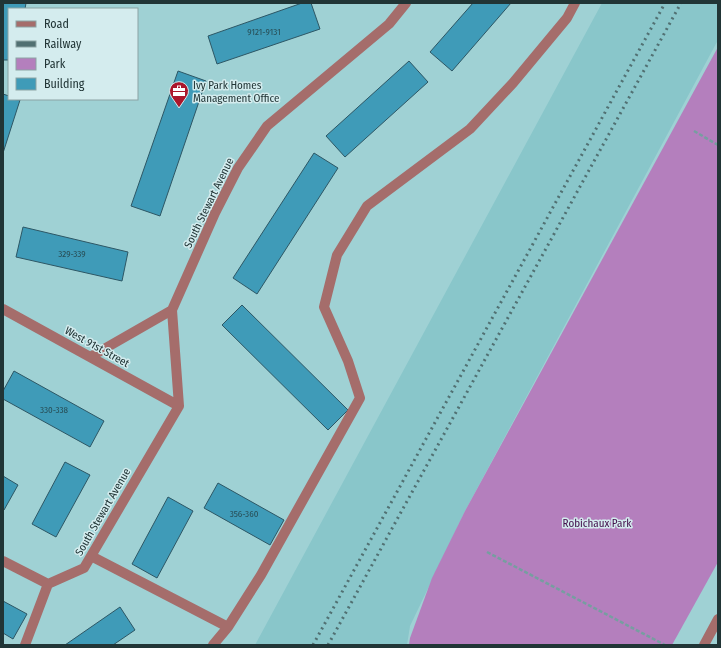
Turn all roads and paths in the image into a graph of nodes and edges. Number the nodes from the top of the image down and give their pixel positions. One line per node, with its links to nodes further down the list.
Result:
1 (406, 3): 6 (street, South Stewart Avenue)
2 (575, 3): 14 (street)
3 (694, 132): 4 (path)
4 (718, 145)
5 (3, 309): 7 (street, West 91st Street)
6 (172, 310): 7 (street); 8 (street, South Stewart Avenue)
7 (90, 358): 8 (street, West 91st Street)
8 (179, 406): 10 (street, South Stewart Avenue)
9 (487, 552): 17 (path)
10 (91, 556): 12 (street, South Stewart Avenue); 14 (street)
11 (3, 561): 12 (street)
12 (48, 584): 15 (street)
13 (718, 619): 18 (street)
14 (228, 627): 16 (street)
15 (26, 645)
16 (213, 645)
17 (665, 645)
18 (704, 645)

